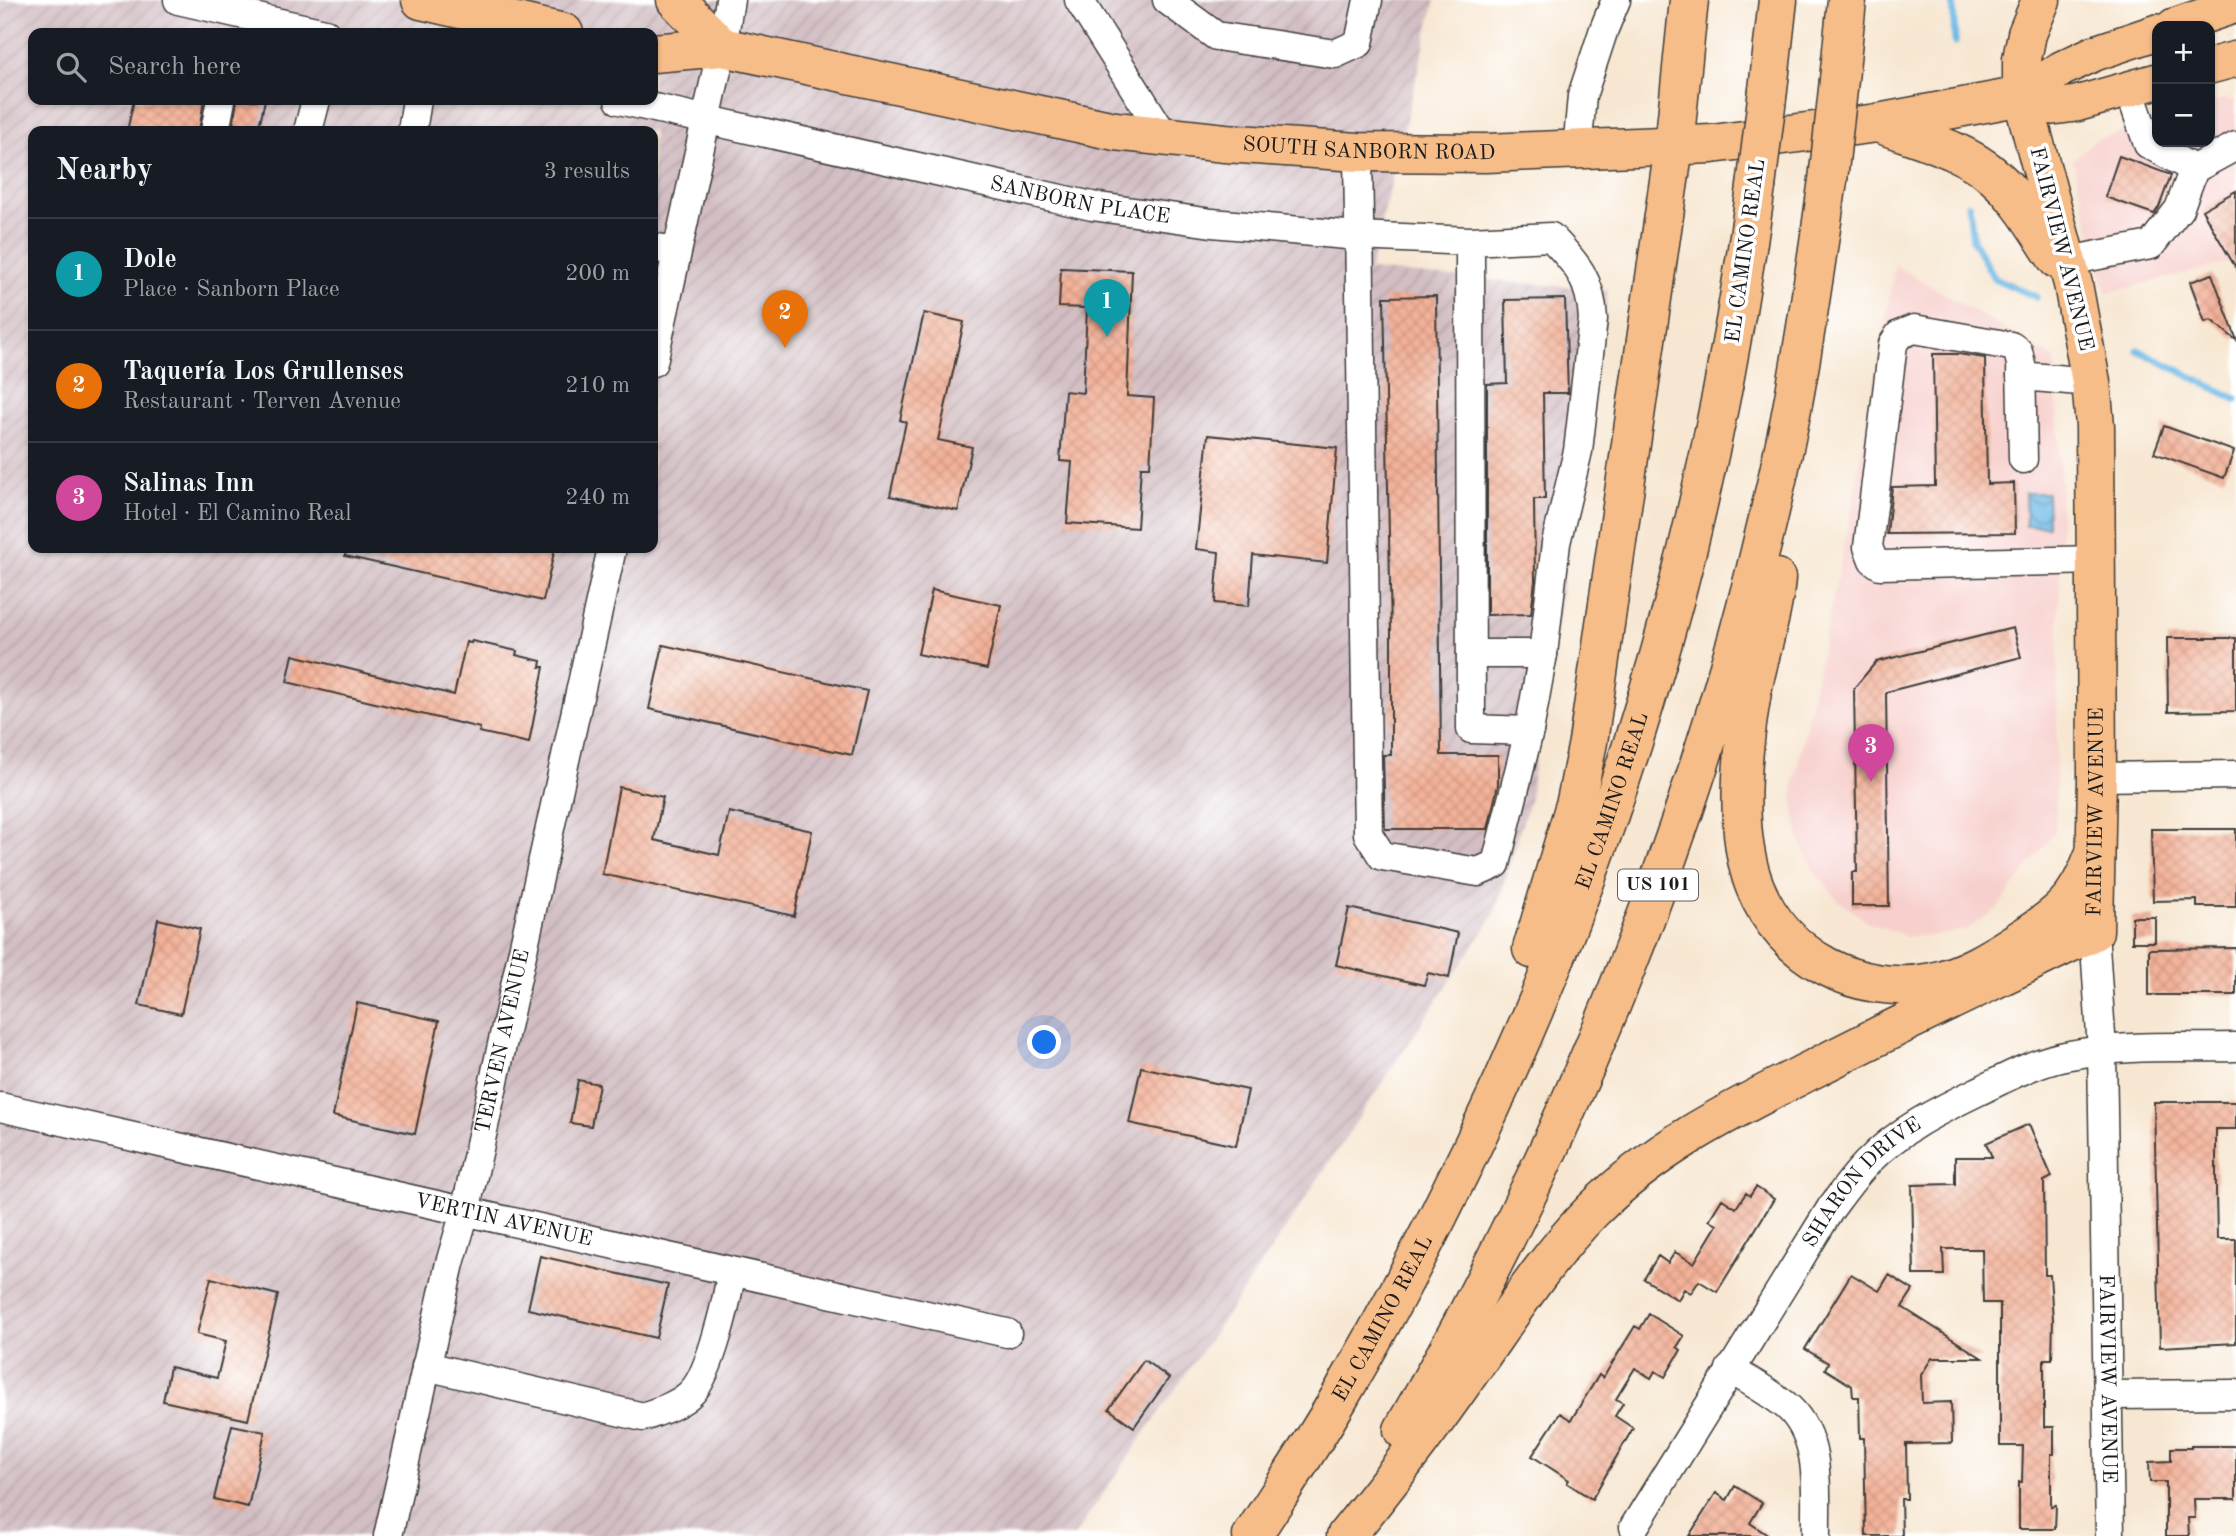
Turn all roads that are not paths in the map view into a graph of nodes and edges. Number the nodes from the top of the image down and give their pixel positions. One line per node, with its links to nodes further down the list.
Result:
1 (178, 0): 15 (street)
2 (421, 0): 17 (highway)
3 (677, 0): 19 (highway)
4 (730, 0): 19 (street)
5 (1079, 0): 34 (street)
6 (1167, 0): 7 (street)
7 (1368, 0)
8 (1616, 0): 37 (street)
9 (1689, 0): 35 (highway)
10 (1778, 0): 62 (highway, EL CAMINO REAL / US 101, bridge)
11 (1847, 0): 47 (highway, US 101, bridge)
12 (2041, 0): 24 (highway, FAIRVIEW AVENUE)
13 (2236, 2): 14 (main road)
14 (2187, 21)
15 (237, 24): 16 (street)
16 (276, 28)
17 (542, 28)
18 (2152, 34): 24 (main road, SOUTH SANBORN ROAD)
19 (722, 47): 20 (highway, SOUTH SANBORN ROAD); 29 (street); 34 (highway, SOUTH SANBORN ROAD)
20 (658, 53)
21 (2236, 59): 22 (main road)
22 (2215, 65)
23 (2143, 85): 24 (main road, SOUTH SANBORN ROAD); 39 (street)
24 (2022, 96): 30 (highway, SOUTH SANBORN ROAD); 43 (highway, FAIRVIEW AVENUE)
25 (220, 105): 31 (street)
26 (315, 105): 32 (street)
27 (416, 105): 33 (street)
28 (641, 105): 29 (street, SANBORN PLACE)
29 (706, 120): 40 (street, SANBORN PLACE); 42 (street)
30 (1878, 123): 35 (highway, SOUTH SANBORN ROAD); 43 (highway)
31 (216, 126)
32 (309, 126)
33 (413, 126)
34 (1165, 137): 38 (highway, SOUTH SANBORN ROAD)
35 (1674, 146): 37 (highway, SOUTH SANBORN ROAD); 62 (highway)
36 (2236, 146): 39 (street)
37 (1577, 151): 38 (highway, SOUTH SANBORN ROAD)
38 (1358, 152): 40 (street)
39 (2194, 169): 43 (street)
40 (1358, 236): 41 (street, SANBORN PLACE); 53 (street)
41 (1470, 241): 51 (street); 52 (street, SANBORN PLACE)
42 (665, 249): 44 (street)
43 (2071, 273): 46 (highway, FAIRVIEW AVENUE)
44 (658, 315)
45 (2021, 376): 46 (street); 48 (street); 50 (street)
46 (2091, 382): 50 (highway, FAIRVIEW AVENUE)
47 (1789, 424): 56 (highway); 72 (highway, US 101)
48 (2023, 459)
49 (611, 553): 61 (street, TERVEN AVENUE)
50 (2097, 560): 55 (highway, FAIRVIEW AVENUE)
51 (1471, 654): 52 (street); 53 (street)
52 (1542, 654): 53 (street)
53 (1529, 731)
54 (2236, 775): 55 (street)
55 (2096, 777): 56 (highway, FAIRVIEW AVENUE)
56 (2096, 848): 57 (highway, FAIRVIEW AVENUE)
57 (2094, 931): 59 (street, FAIRVIEW AVENUE); 73 (highway)
58 (2236, 1047): 59 (street, SHARON DRIVE)
59 (2102, 1050): 66 (street, SHARON DRIVE); 68 (street, FAIRVIEW AVENUE)
60 (0, 1107): 61 (street, VERTIN AVENUE)
61 (465, 1212): 63 (street, VERTIN AVENUE); 65 (street, TERVEN AVENUE)
62 (1411, 1269): 71 (highway, EL CAMINO REAL / US 101)
63 (731, 1272): 64 (street, VERTIN AVENUE); 65 (street)
64 (1007, 1333)
65 (426, 1366): 70 (street, TERVEN AVENUE)
66 (1730, 1370): 69 (street, SHARON DRIVE); 74 (street)
67 (2236, 1394): 68 (street)
68 (2109, 1395): 75 (street, FAIRVIEW AVENUE)
69 (1634, 1528)
70 (388, 1536)
71 (1252, 1536)
72 (1338, 1536)
73 (1346, 1536)
74 (1816, 1536)
75 (2110, 1536)

